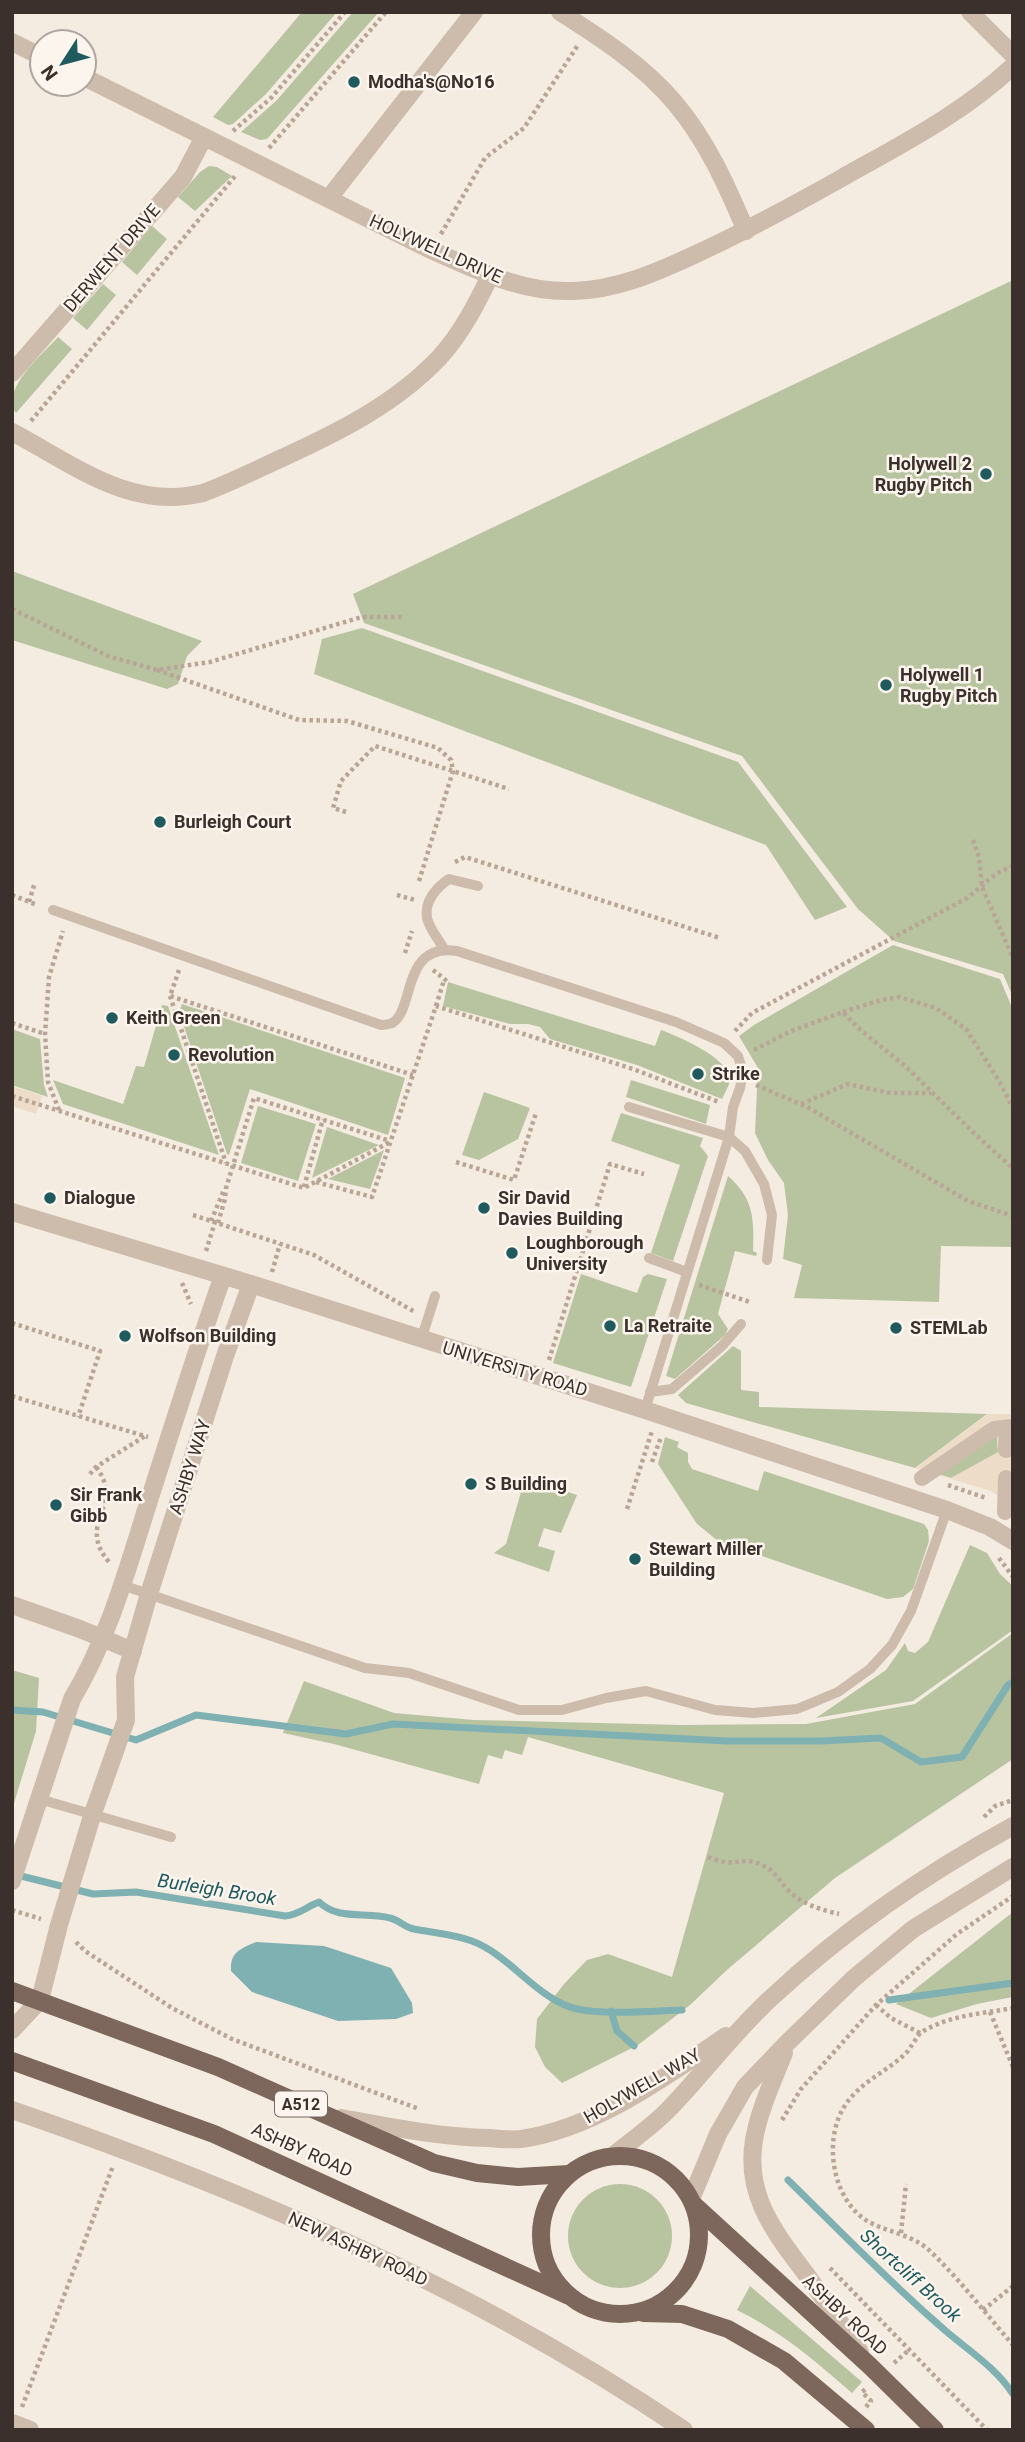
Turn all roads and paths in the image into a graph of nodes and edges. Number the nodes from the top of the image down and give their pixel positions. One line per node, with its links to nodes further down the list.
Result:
1 (345, 12): 12 (path)
2 (386, 12): 13 (path)
3 (474, 12): 14 (street)
4 (561, 12): 6 (street)
5 (970, 12): 9 (street)
6 (588, 30): 15 (street); 16 (path)
7 (12, 42): 8 (street)
8 (28, 50)
9 (1013, 55)
10 (1013, 66): 15 (street, HOLYWELL DRIVE)
11 (98, 85): 12 (street, HOLYWELL DRIVE)
12 (212, 141): 13 (street, HOLYWELL DRIVE); 18 (street, DERWENT DRIVE)
13 (253, 160): 14 (street, HOLYWELL DRIVE); 19 (path)
14 (329, 198): 16 (street, HOLYWELL DRIVE)
15 (746, 231): 17 (street, HOLYWELL DRIVE)
16 (431, 250): 17 (street, HOLYWELL DRIVE)
17 (490, 276): 19 (street)
18 (12, 373)
19 (16, 434)
20 (12, 609): 22 (path)
21 (402, 617): 22 (path)
22 (157, 670): 23 (path)
23 (453, 771): 24 (path); 25 (path); 29 (path)
24 (509, 789)
25 (346, 812)
26 (973, 841): 32 (path)
27 (479, 861): 38 (path)
28 (1013, 866): 32 (path)
29 (419, 881)
30 (34, 882): 34 (path)
31 (478, 886): 39 (lane)
32 (982, 887): 42 (path); 49 (path)
33 (12, 895): 34 (path)
34 (29, 902): 35 (path)
35 (53, 911): 36 (lane)
36 (67, 915): 40 (lane); 48 (path)
37 (412, 931): 41 (path)
38 (720, 938)
39 (444, 949): 40 (lane); 49 (lane)
40 (184, 956): 44 (path)
41 (403, 958)
42 (1013, 958)
43 (444, 979): 45 (path)
44 (170, 996): 51 (path); 65 (path)
45 (436, 1006): 51 (path); 57 (path)
46 (843, 1012): 50 (path); 53 (path); 58 (path)
47 (12, 1023): 48 (path)
48 (45, 1034): 59 (path)
49 (723, 1043): 50 (lane)
50 (739, 1061): 52 (lane)
51 (413, 1075): 63 (path)
52 (742, 1080): 55 (path); 57 (lane)
53 (932, 1093): 55 (path); 66 (path)
54 (12, 1096): 59 (path)
55 (801, 1104): 72 (path)
56 (629, 1107): 62 (lane)
57 (733, 1107): 62 (lane)
58 (1013, 1108)
59 (59, 1111): 65 (path)
60 (536, 1113): 64 (path)
61 (323, 1119): 63 (path); 65 (path); 69 (path)
62 (729, 1137): 77 (lane); 80 (lane)
63 (391, 1141): 68 (path); 68 (path)
64 (456, 1162)
65 (229, 1165): 69 (path); 73 (path)
66 (1013, 1168)
67 (644, 1174): 88 (path)
68 (316, 1182): 69 (path)
69 (304, 1188)
70 (12, 1212): 78 (street, UNIVERSITY ROAD)
71 (193, 1215): 73 (path)
72 (1013, 1216)
73 (215, 1222): 74 (path); 75 (path)
74 (279, 1244): 79 (path); 84 (path)
75 (205, 1255)
76 (649, 1258): 80 (lane)
77 (767, 1260)
78 (222, 1276): 81 (street, UNIVERSITY ROAD); 106 (street, ASHBY WAY)
79 (271, 1276)
80 (686, 1277): 83 (path); 89 (lane)
81 (251, 1284): 87 (street, UNIVERSITY ROAD); 107 (street, ASHBY WAY)
82 (435, 1296): 84 (lane)
83 (750, 1302)
84 (428, 1319): 87 (lane)
85 (12, 1323): 92 (path)
86 (741, 1324): 89 (lane)
87 (421, 1340): 91 (street, UNIVERSITY ROAD)
88 (548, 1364)
89 (650, 1392): 91 (lane)
90 (12, 1396): 92 (path)
91 (645, 1410): 103 (street, UNIVERSITY ROAD)
92 (78, 1417): 96 (path)
93 (653, 1427): 102 (path)
94 (1010, 1427): 101 (street); 104 (street)
95 (663, 1430): 98 (path)
96 (145, 1436): 97 (path); 99 (path)
97 (152, 1439)
98 (652, 1462)
99 (96, 1466): 100 (path); 106 (path)
100 (90, 1474)
101 (922, 1478)
102 (627, 1509)
103 (947, 1510): 105 (street, UNIVERSITY ROAD); 107 (lane)
104 (1005, 1512)
105 (1013, 1541)
106 (122, 1585): 107 (lane); 109 (street, ASHBY WAY)
107 (149, 1594): 110 (street, ASHBY WAY)
108 (12, 1605): 109 (street)
109 (103, 1638): 110 (street); 111 (street, ASHBY WAY)
110 (133, 1651): 112 (street, ASHBY WAY)
111 (39, 1799): 112 (lane); 117 (street, ASHBY WAY)
112 (92, 1816): 114 (lane); 121 (street, ASHBY WAY)
113 (1013, 1826): 127 (street, HOLYWELL WAY)
114 (171, 1837)
115 (708, 1857): 120 (path)
116 (1013, 1867): 130 (street)
117 (12, 1881)
118 (1013, 1896): 124 (path)
119 (12, 1910): 121 (path)
120 (845, 1915)
121 (61, 1917): 123 (street, ASHBY WAY); 134 (path)
122 (12, 1991): 123 (main road, A512)
123 (40, 2000): 128 (street); 135 (main road, A512)
124 (877, 2005): 129 (path); 136 (path)
125 (1013, 2008): 126 (path)
126 (990, 2012): 129 (path); 132 (path)
127 (744, 2024): 135 (street, HOLYWELL WAY); 138 (street, HOLYWELL WAY)
128 (12, 2030)
129 (920, 2033): 142 (path)
130 (787, 2043): 141 (street); 149 (street)
131 (12, 2061): 145 (main road, ASHBY ROAD)
132 (1013, 2067)
133 (12, 2110): 137 (street, NEW ASHBY ROAD)
134 (429, 2112)
135 (327, 2115): 139 (main road, A512)
136 (779, 2133)
137 (121, 2147): 152 (path); 153 (street, NEW ASHBY ROAD)
138 (614, 2155): 139 (main road); 141 (main road)
139 (569, 2174): 145 (main road)
140 (905, 2183): 142 (path)
141 (693, 2202): 147 (main road); 149 (main road, ASHBY ROAD)
142 (901, 2233): 146 (path)
143 (826, 2263): 156 (path)
144 (1013, 2286): 146 (path)
145 (567, 2294): 147 (main road)
146 (983, 2310): 148 (path)
147 (635, 2313): 154 (main road)
148 (1013, 2345)
149 (870, 2366): 155 (main road, ASHBY ROAD)
150 (862, 2392): 151 (path)
151 (871, 2401)
152 (19, 2425)
153 (684, 2430)
154 (866, 2430)
155 (935, 2430)
156 (987, 2430)

